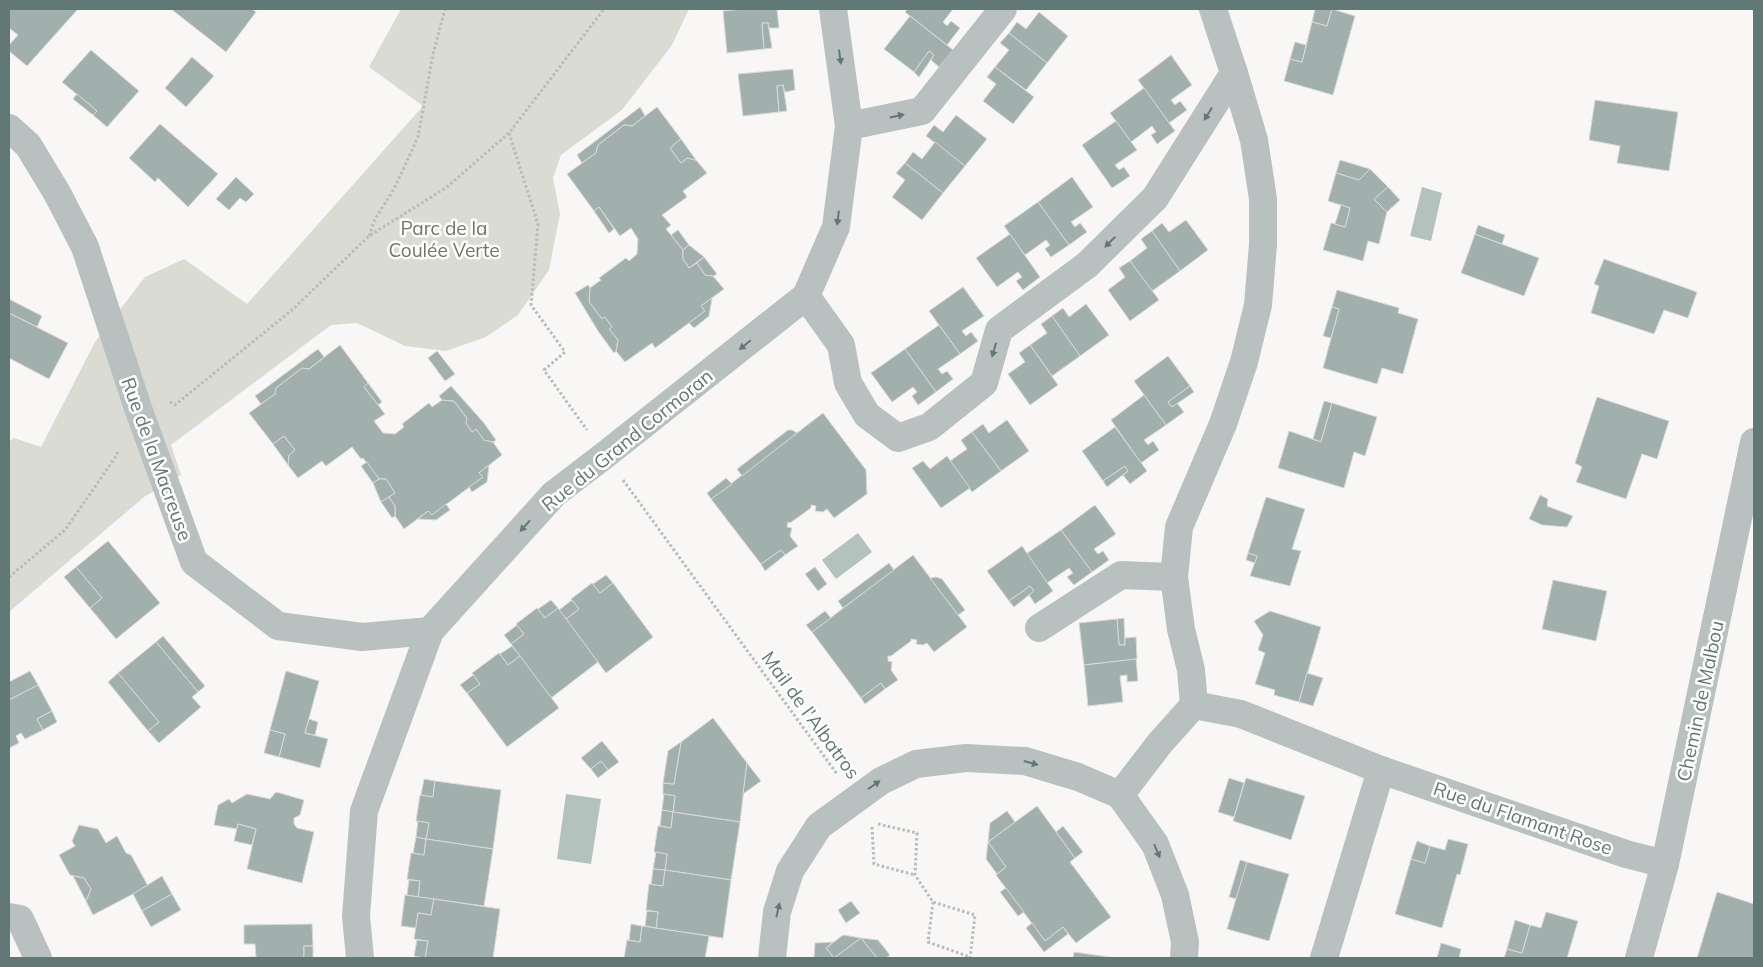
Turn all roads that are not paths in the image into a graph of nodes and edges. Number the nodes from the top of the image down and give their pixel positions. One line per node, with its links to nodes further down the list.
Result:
1 (833, 9): 5 (street, Rue du Grand Cormoran, one-way to 5)
2 (1003, 9): 5 (street, one-way to 2)
3 (1213, 9): 4 (street)
4 (1234, 72): 7 (street, one-way to 7); 9 (street)
5 (849, 126): 7 (street, Rue du Grand Cormoran, one-way to 7)
6 (9, 128): 11 (street, Rue de la Macreuse)
7 (806, 296): 11 (street, Rue du Grand Cormoran, one-way to 11)
8 (1754, 442): 15 (street, Chemin de Malbou)
9 (1174, 577): 10 (street); 12 (street)
10 (1039, 628)
11 (430, 631): 18 (street, Rue du Grand Cormoran)
12 (1194, 705): 13 (street, Rue du Flamant Rose); 14 (street)
13 (1381, 770): 15 (street, Rue du Flamant Rose); 21 (street)
14 (1120, 794): 19 (street, one-way to 14); 20 (street, one-way to 20)
15 (1665, 864): 22 (street, Chemin de Malbou)
16 (9, 917): 17 (street)
17 (38, 958)
18 (360, 958)
19 (772, 958)
20 (1184, 958)
21 (1324, 958)
22 (1639, 958)

